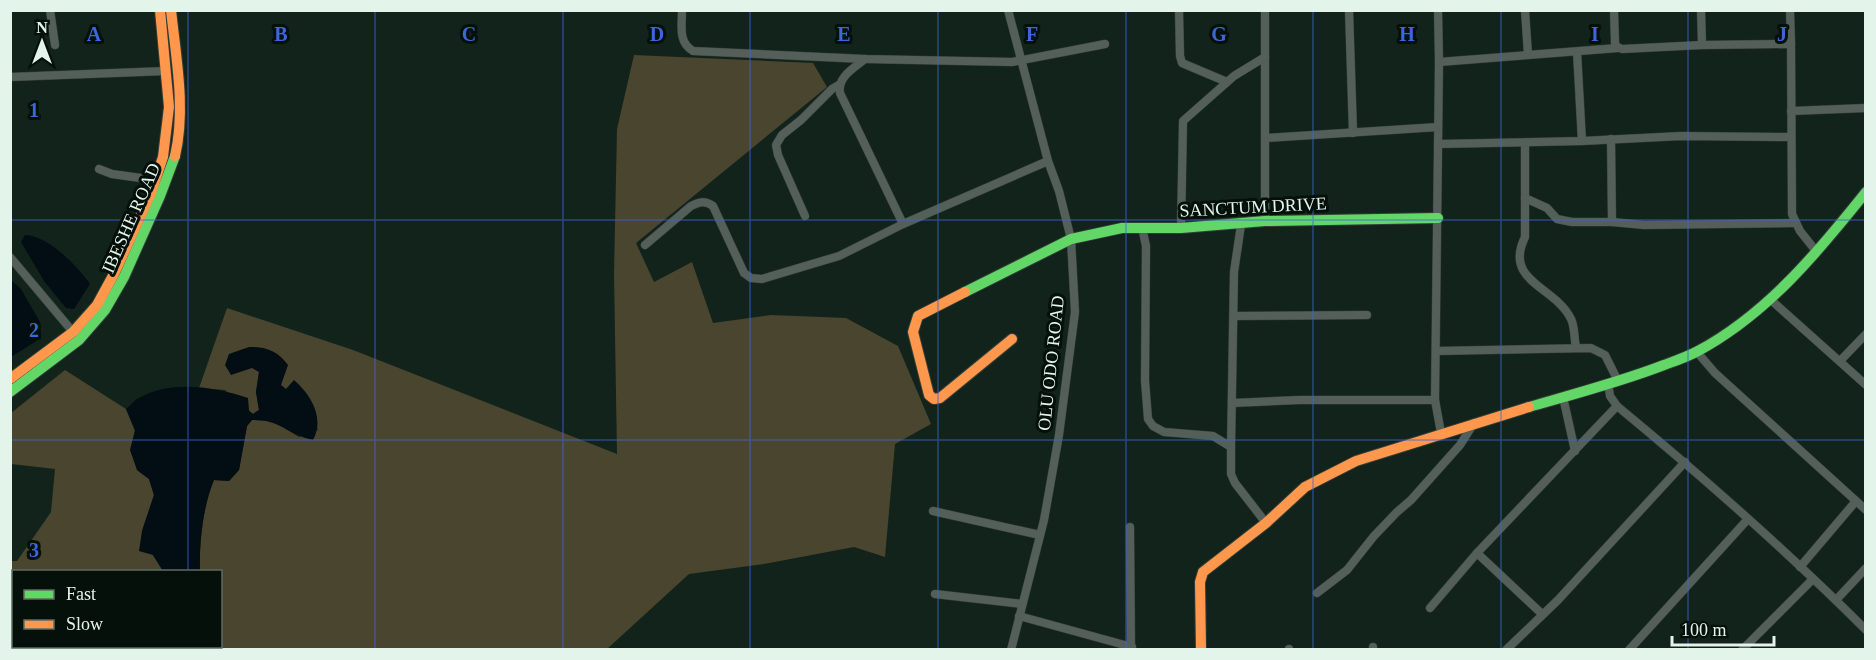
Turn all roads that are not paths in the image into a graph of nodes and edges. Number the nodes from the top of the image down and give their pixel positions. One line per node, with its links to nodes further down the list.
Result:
1 (50, 10): 16 (street)
2 (160, 10): 25 (street, IBESHE ROAD)
3 (171, 10): 70 (street, IBESHE ROAD)
4 (682, 10): 22 (street)
5 (1008, 10): 23 (street, OLU ODO ROAD)
6 (1179, 10): 27 (street)
7 (1265, 10): 21 (street)
8 (1349, 10): 32 (street)
9 (1438, 10): 24 (street)
10 (1525, 10): 20 (street)
11 (1614, 10): 18 (street)
12 (1701, 10): 17 (street)
13 (1790, 10): 15 (street)
14 (1105, 44): 23 (street)
15 (1791, 44): 17 (street); 30 (street)
16 (55, 45)
17 (1702, 45): 18 (street)
18 (1618, 48): 19 (street)
19 (1577, 52): 20 (street); 36 (street)
20 (1528, 55): 24 (street)
21 (1265, 57): 27 (street); 34 (street)
22 (865, 59): 23 (street); 28 (street)
23 (1022, 61): 39 (street, OLU ODO ROAD)
24 (1439, 62): 31 (street)
25 (166, 71): 26 (street); 41 (street, IBESHE ROAD)
26 (10, 77)
27 (1227, 82): 52 (street)
28 (839, 85): 44 (street); 49 (street)
29 (1866, 108): 30 (street)
30 (1791, 111): 33 (street)
31 (1438, 127): 32 (street); 38 (street)
32 (1353, 133): 34 (street)
33 (1791, 137): 35 (street); 48 (street)
34 (1266, 138): 46 (street)
35 (1611, 139): 36 (street); 47 (street)
36 (1582, 141): 37 (street)
37 (1525, 143): 38 (street); 43 (street)
38 (1438, 144): 45 (street)
39 (1048, 161): 49 (street); 53 (street, OLU ODO ROAD)
40 (99, 169): 41 (street)
41 (155, 180): 60 (street, IBESHE ROAD)
42 (1866, 192): 55 (street)
43 (1525, 198): 47 (street); 63 (street)
44 (805, 216)
45 (1438, 218): 46 (street, SANCTUM DRIVE); 64 (street)
46 (1265, 222): 50 (street, SANCTUM DRIVE)
47 (1612, 222): 48 (street)
48 (1796, 223): 55 (street)
49 (903, 224): 54 (street)
50 (1240, 225): 52 (street, SANCTUM DRIVE); 59 (street)
51 (1142, 227): 52 (street, SANCTUM DRIVE); 53 (street, SANCTUM DRIVE); 77 (street)
52 (1181, 228)
53 (1071, 239): 62 (street, SANCTUM DRIVE); 86 (street, OLU ODO ROAD)
54 (645, 245)
55 (1816, 251): 57 (street)
56 (10, 257): 60 (street)
57 (1771, 300): 65 (street); 66 (street)
58 (1367, 315): 59 (street)
59 (1234, 316): 73 (street)
60 (73, 332): 67 (street, IBESHE ROAD)
61 (1866, 334): 66 (street)
62 (1012, 339)
63 (1576, 347): 64 (street); 68 (street)
64 (1436, 351): 72 (street)
65 (1697, 352): 68 (street); 80 (street)
66 (1840, 362): 69 (street)
67 (10, 379)
68 (1613, 382): 71 (street); 74 (street)
69 (1866, 385)
70 (10, 392)
71 (1563, 397): 75 (street); 78 (street)
72 (1435, 400): 73 (street); 76 (street)
73 (1232, 403): 77 (street)
74 (1617, 406): 78 (street); 79 (street)
75 (1474, 423): 76 (street); 91 (street)
76 (1442, 433): 84 (street)
77 (1231, 447): 84 (street)
78 (1575, 451): 87 (street)
79 (1684, 462): 83 (street); 96 (street)
80 (1856, 501): 81 (street); 88 (street)
81 (1866, 510)
82 (933, 511): 86 (street)
83 (1748, 519): 88 (street); 103 (street)
84 (1266, 523): 101 (street)
85 (1130, 526): 99 (street)
86 (1040, 535): 94 (street, OLU ODO ROAD)
87 (1477, 553): 95 (street); 96 (street)
88 (1800, 567): 90 (street)
89 (1866, 568): 93 (street)
90 (1813, 579): 93 (street); 104 (street)
91 (1317, 593)
92 (935, 594): 94 (street)
93 (1836, 600): 98 (street)
94 (1023, 604): 97 (street, OLU ODO ROAD)
95 (1430, 608)
96 (1542, 614): 102 (street)
97 (1019, 616): 99 (street); 100 (street, OLU ODO ROAD)
98 (1866, 630)
99 (1132, 648)
100 (1011, 650)
101 (1201, 650)
102 (1506, 650)
103 (1629, 650)
104 (1742, 650)

